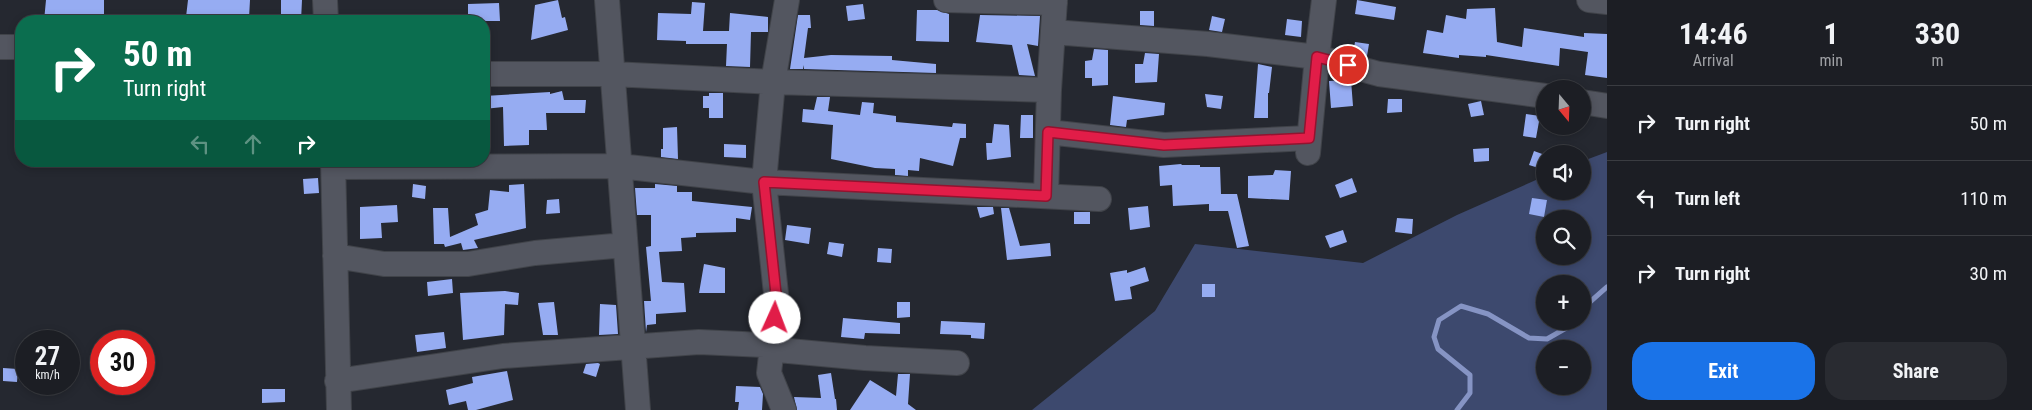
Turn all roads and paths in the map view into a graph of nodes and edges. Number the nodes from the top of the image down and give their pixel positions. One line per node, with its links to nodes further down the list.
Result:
1 (325, 0): 9 (street)
2 (607, 0): 15 (street)
3 (787, 0): 16 (street)
4 (946, 0): 7 (street)
5 (1324, 0): 13 (street)
6 (1589, 0): 8 (street)
7 (1055, 2): 10 (street)
8 (1607, 2)
9 (326, 15)
10 (1053, 32): 13 (street); 17 (street)
11 (0, 47): 12 (street)
12 (15, 47)
13 (1317, 57): 18 (street); 21 (street)
14 (490, 74): 15 (street)
15 (612, 74): 16 (street); 23 (street)
16 (773, 82): 17 (street); 25 (street)
17 (1049, 90): 21 (street)
18 (1536, 95)
19 (1591, 103): 20 (street)
20 (1607, 106)
21 (1048, 132): 26 (street)
22 (490, 165): 23 (street)
23 (619, 166): 25 (street); 28 (street)
24 (333, 167): 29 (street)
25 (764, 182): 26 (street); 31 (street)
26 (1046, 196): 27 (street)
27 (1099, 199)
28 (625, 245): 29 (street); 30 (street)
29 (335, 256): 33 (street)
30 (633, 347): 31 (street); 33 (street); 35 (street)
31 (771, 347): 32 (street); 36 (street)
32 (957, 362)
33 (338, 381): 34 (street)
34 (339, 410)
35 (638, 410)
36 (784, 410)

